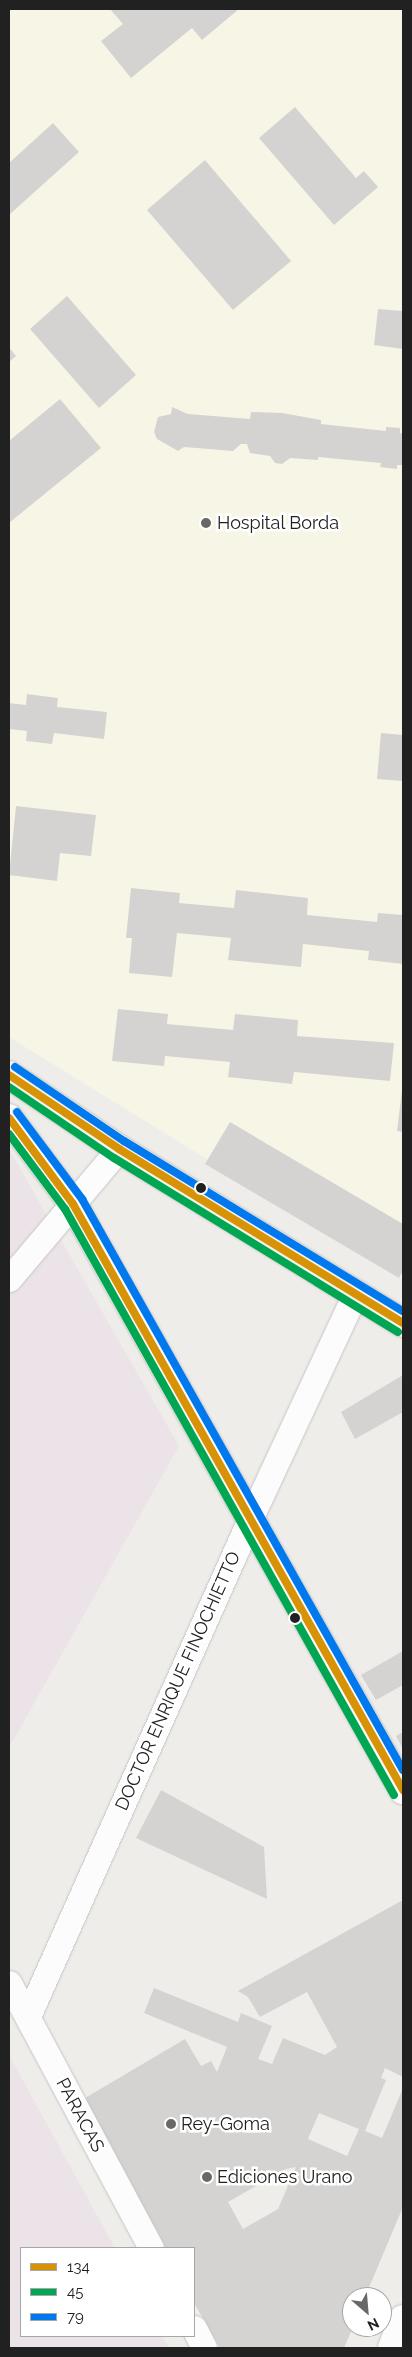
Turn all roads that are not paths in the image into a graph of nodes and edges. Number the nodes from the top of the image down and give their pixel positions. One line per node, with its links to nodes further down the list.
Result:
1 (9, 1076): 3 (main road)
2 (9, 1118): 4 (street)
3 (119, 1149): 4 (street); 6 (main road)
4 (73, 1204): 5 (street); 8 (street)
5 (9, 1279)
6 (356, 1292): 7 (main road); 8 (street, DOCTOR ENRIQUE FINOCHIETTO)
7 (403, 1323)
8 (251, 1517): 9 (street); 11 (street, DOCTOR ENRIQUE FINOCHIETTO)
9 (403, 1790)
10 (9, 1983): 11 (street, PARACAS)
11 (28, 2016): 12 (street, PARACAS)
12 (150, 2247)
13 (403, 2319): 16 (street)
14 (195, 2330): 15 (street)
15 (204, 2348)
16 (392, 2348)

